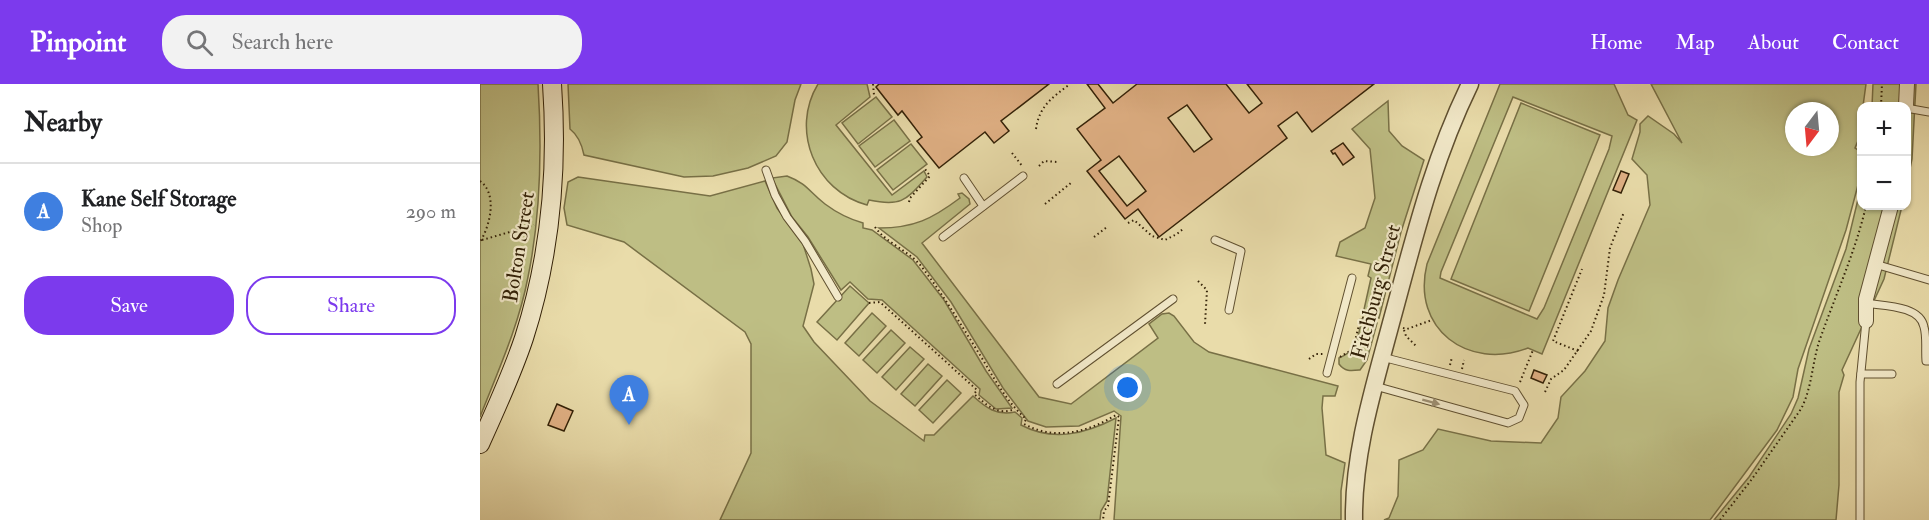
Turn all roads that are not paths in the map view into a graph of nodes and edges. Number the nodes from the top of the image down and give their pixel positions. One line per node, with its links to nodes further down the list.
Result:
1 (552, 84): 29 (main road, Bolton Street)
2 (1470, 84): 22 (street, Fitchburg Street)
3 (1907, 84): 4 (street)
4 (1906, 102)
5 (1911, 108): 6 (lane)
6 (1929, 111)
7 (766, 170): 17 (lane)
8 (1023, 176): 10 (lane)
9 (964, 178): 10 (lane)
10 (984, 206): 12 (lane)
11 (1890, 210): 14 (street)
12 (943, 237)
13 (1215, 240): 20 (lane)
14 (1875, 264): 16 (lane); 19 (street)
15 (1352, 278): 24 (lane)
16 (1929, 280)
17 (838, 297)
18 (1173, 299): 27 (lane)
19 (1865, 303): 21 (street); 23 (lane)
20 (1229, 310)
21 (1866, 321): 25 (lane)
22 (1382, 357): 28 (street, Fitchburg Street); 28 (lane, one-way to 22)
23 (1929, 361)
24 (1328, 373)
25 (1861, 374): 26 (lane); 31 (lane)
26 (1892, 374)
27 (1057, 384)
28 (1375, 386): 30 (street, Fitchburg Street)
29 (480, 444)
30 (1354, 520)
31 (1860, 520)

